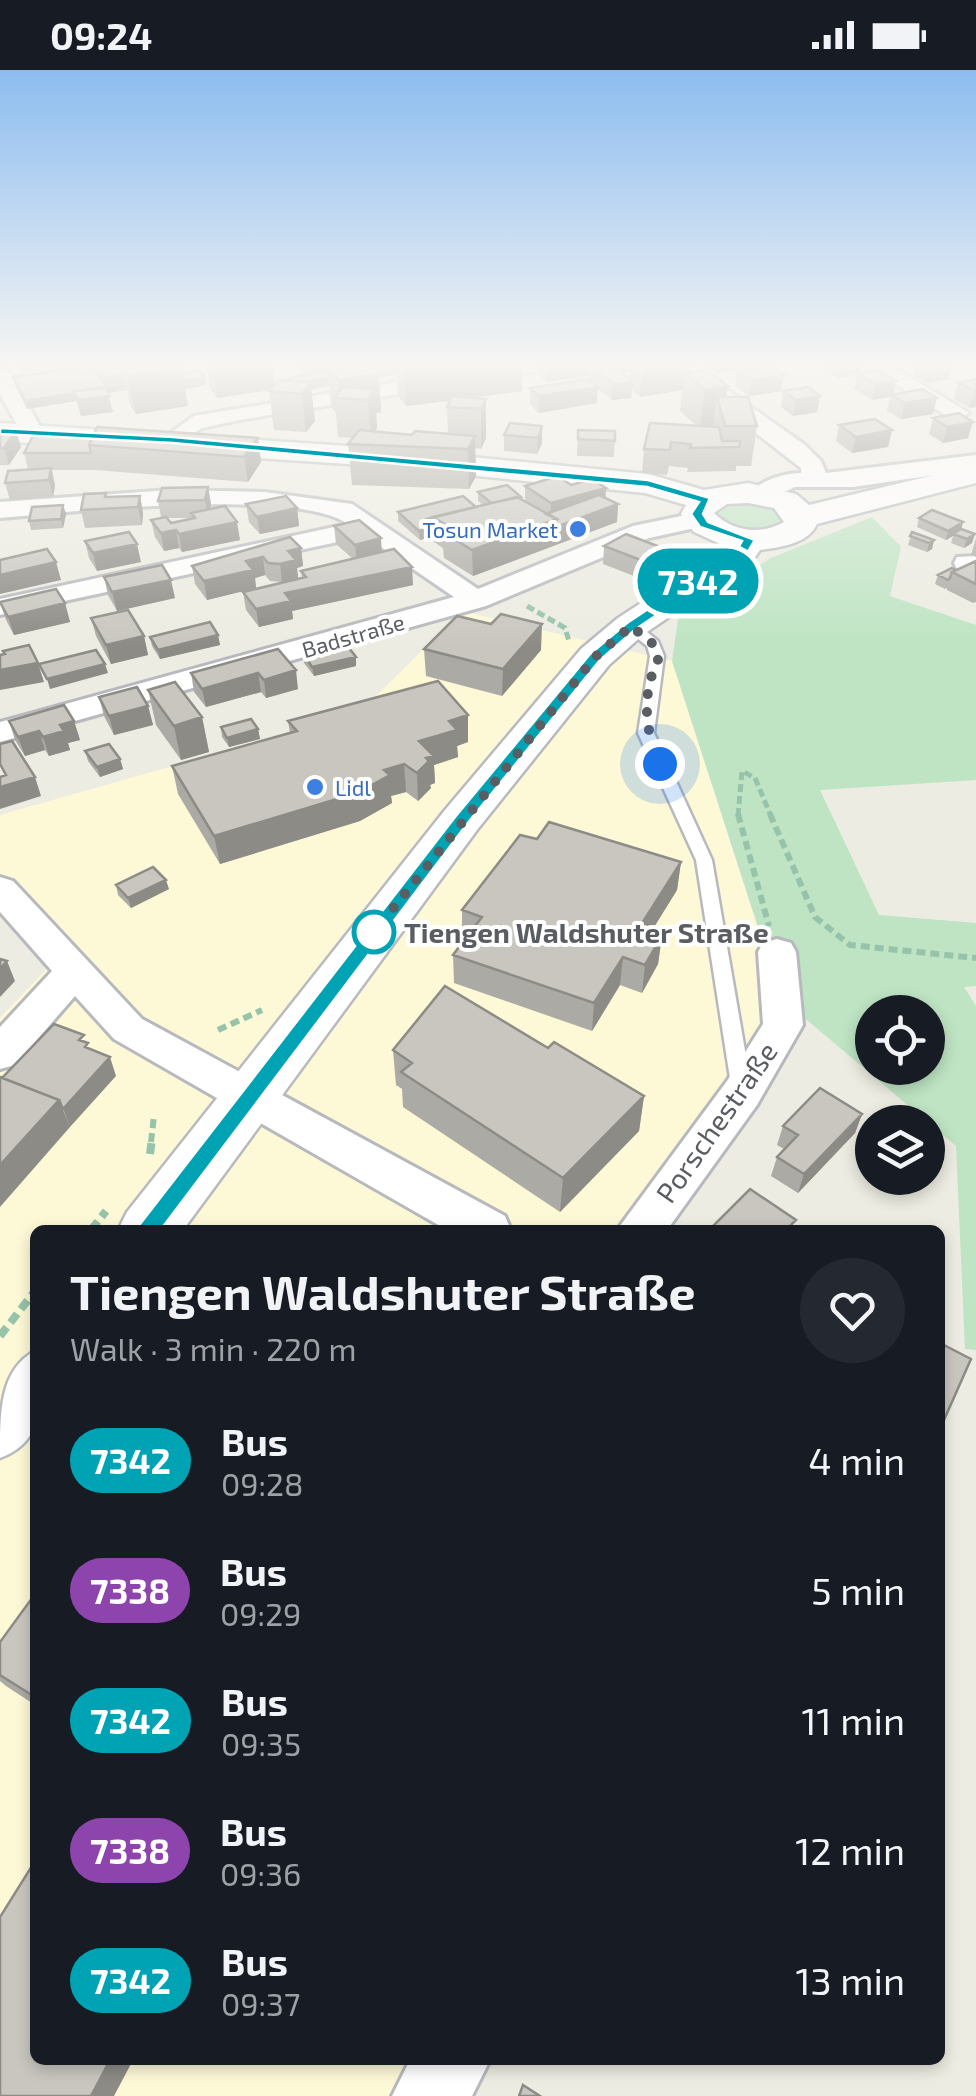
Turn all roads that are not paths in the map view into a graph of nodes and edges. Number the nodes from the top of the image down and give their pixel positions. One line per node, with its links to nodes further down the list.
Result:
1 (355, 459): 8 (main road)
2 (806, 459): 5 (street)
3 (976, 462): 5 (street)
4 (976, 474): 9 (main road)
5 (814, 479): 6 (street)
6 (760, 494): 8 (main road); 9 (main road)
7 (0, 510): 10 (street)
8 (703, 510): 11 (main road); 12 (street, Badstraße)
9 (802, 516): 11 (main road)
10 (373, 526): 12 (street); 13 (street)
11 (749, 540): 14 (main road)
12 (476, 600): 15 (street, Badstraße)
13 (0, 607)
14 (631, 626): 20 (main road); 21 (lane)
15 (0, 732)
16 (0, 889): 18 (street)
17 (776, 952): 21 (street, Porschestraße)
18 (76, 969): 19 (street); 20 (street)
19 (0, 1054)
20 (249, 1092): 22 (main road); 23 (street)
21 (742, 1093): 24 (street, Porschestraße)
22 (152, 1225)
23 (479, 1225)
24 (644, 1225)
25 (30, 1387): 26 (main road)
26 (0, 1426)
27 (450, 2065): 28 (street)
28 (428, 2096)

